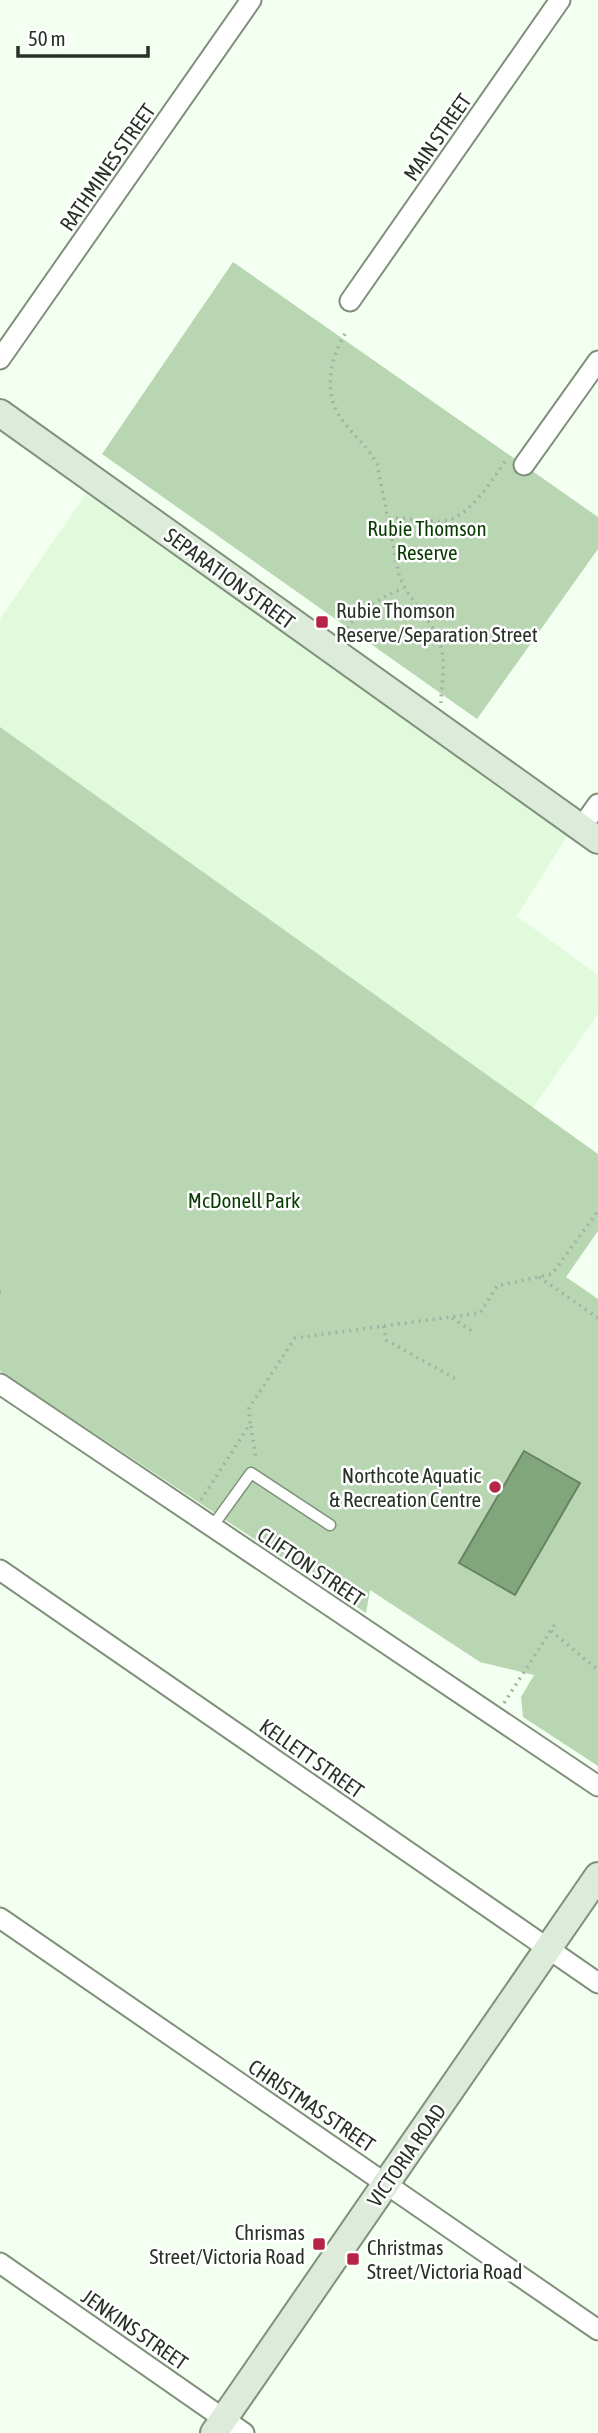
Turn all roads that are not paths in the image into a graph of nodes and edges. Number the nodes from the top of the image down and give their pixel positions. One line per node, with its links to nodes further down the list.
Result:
1 (251, 0): 4 (street, RATHMINES STREET)
2 (560, 0): 3 (street, MAIN STREET)
3 (350, 301)
4 (0, 359)
5 (597, 366): 7 (street)
6 (0, 413): 9 (street, SEPARATION STREET)
7 (517, 460)
8 (598, 804): 9 (street)
9 (589, 834)
10 (0, 1384): 12 (street, CLIFTON STREET)
11 (330, 1525): 12 (lane)
12 (212, 1527): 14 (street, CLIFTON STREET)
13 (0, 1570): 17 (street, KELLETT STREET)
14 (598, 1786)
15 (598, 1876): 17 (street, VICTORIA ROAD)
16 (0, 1919): 19 (street, CHRISTMAS STREET)
17 (548, 1949): 18 (street, KELLETT STREET); 19 (street, VICTORIA ROAD)
18 (598, 1983)
19 (386, 2184): 21 (street, CHRISTMAS STREET); 22 (street, VICTORIA ROAD)
20 (0, 2263): 22 (street, JENKINS STREET)
21 (598, 2330)
22 (228, 2428)

